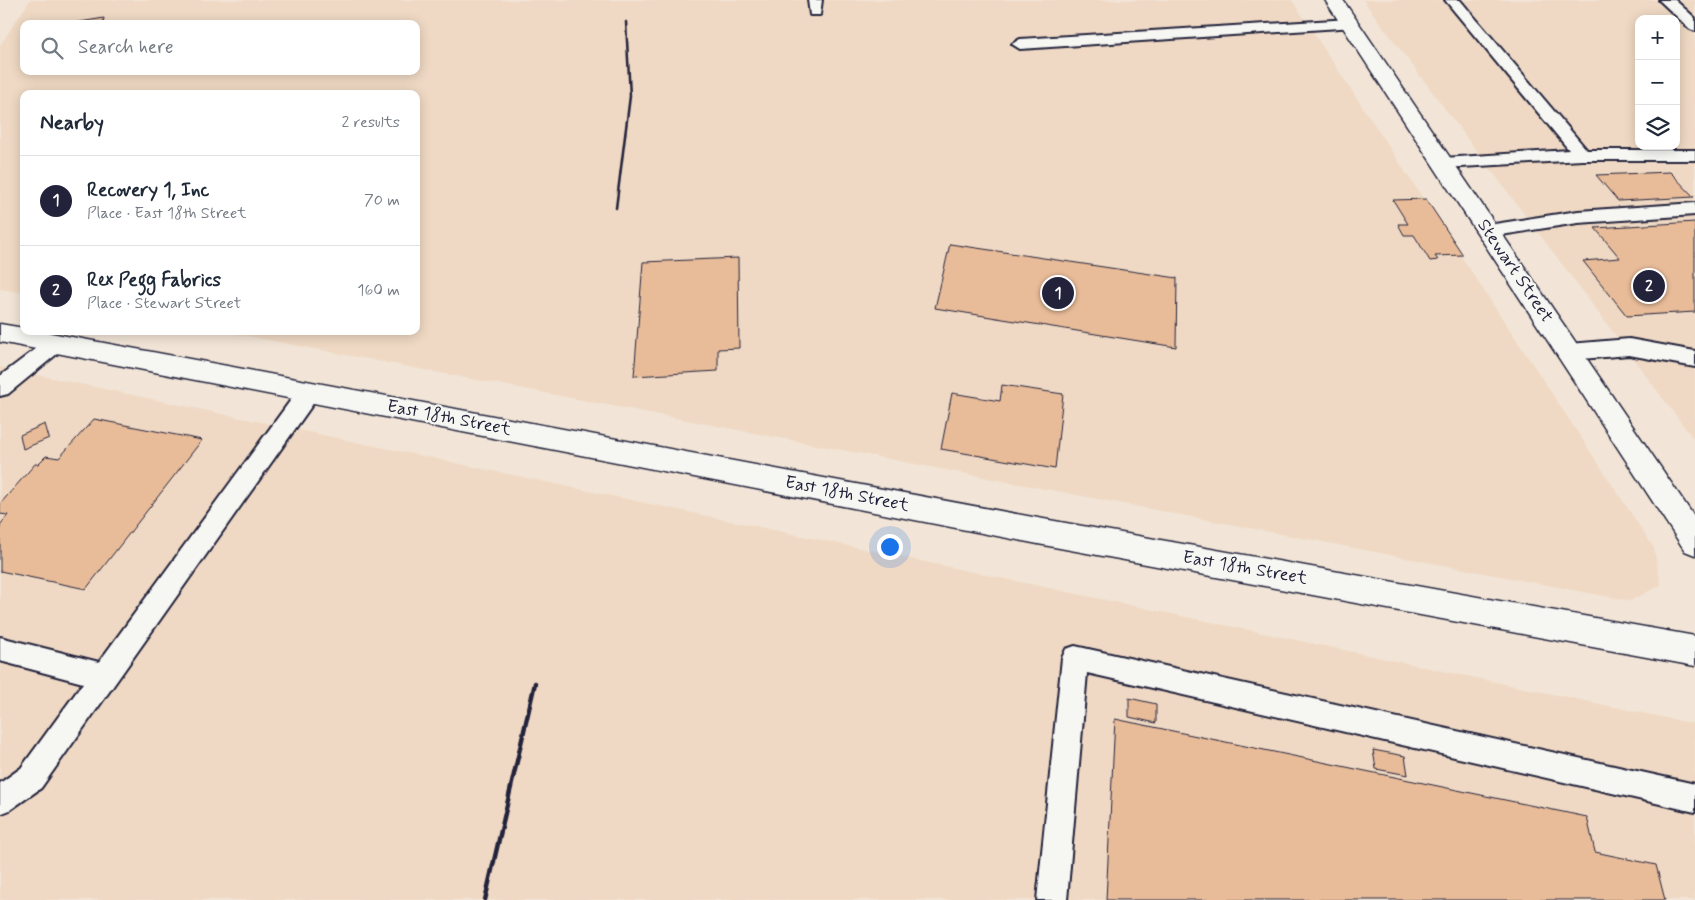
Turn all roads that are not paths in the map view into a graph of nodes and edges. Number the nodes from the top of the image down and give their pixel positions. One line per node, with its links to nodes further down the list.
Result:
1 (1334, 0): 4 (street, Stewart Street)
2 (1452, 0): 7 (lane)
3 (1666, 0): 5 (lane)
4 (1350, 24): 6 (lane); 9 (street, Stewart Street)
5 (1695, 26)
6 (1020, 44)
7 (1582, 155): 8 (lane); 9 (lane)
8 (1695, 155)
9 (1443, 163): 11 (street, Stewart Street)
10 (1695, 209): 11 (lane)
11 (1488, 231): 14 (street, Stewart Street)
12 (0, 333): 13 (street, East 18th Street)
13 (56, 344): 16 (lane); 17 (street, East 18th Street)
14 (1569, 352): 15 (lane); 18 (street, Stewart Street)
15 (1695, 359)
16 (0, 388)
17 (309, 392): 20 (street, East 18th Street); 21 (lane)
18 (1695, 542)
19 (0, 649): 21 (lane)
20 (1695, 651)
21 (104, 676): 23 (lane)
22 (1695, 798): 24 (lane)
23 (0, 800)
24 (1052, 900)

